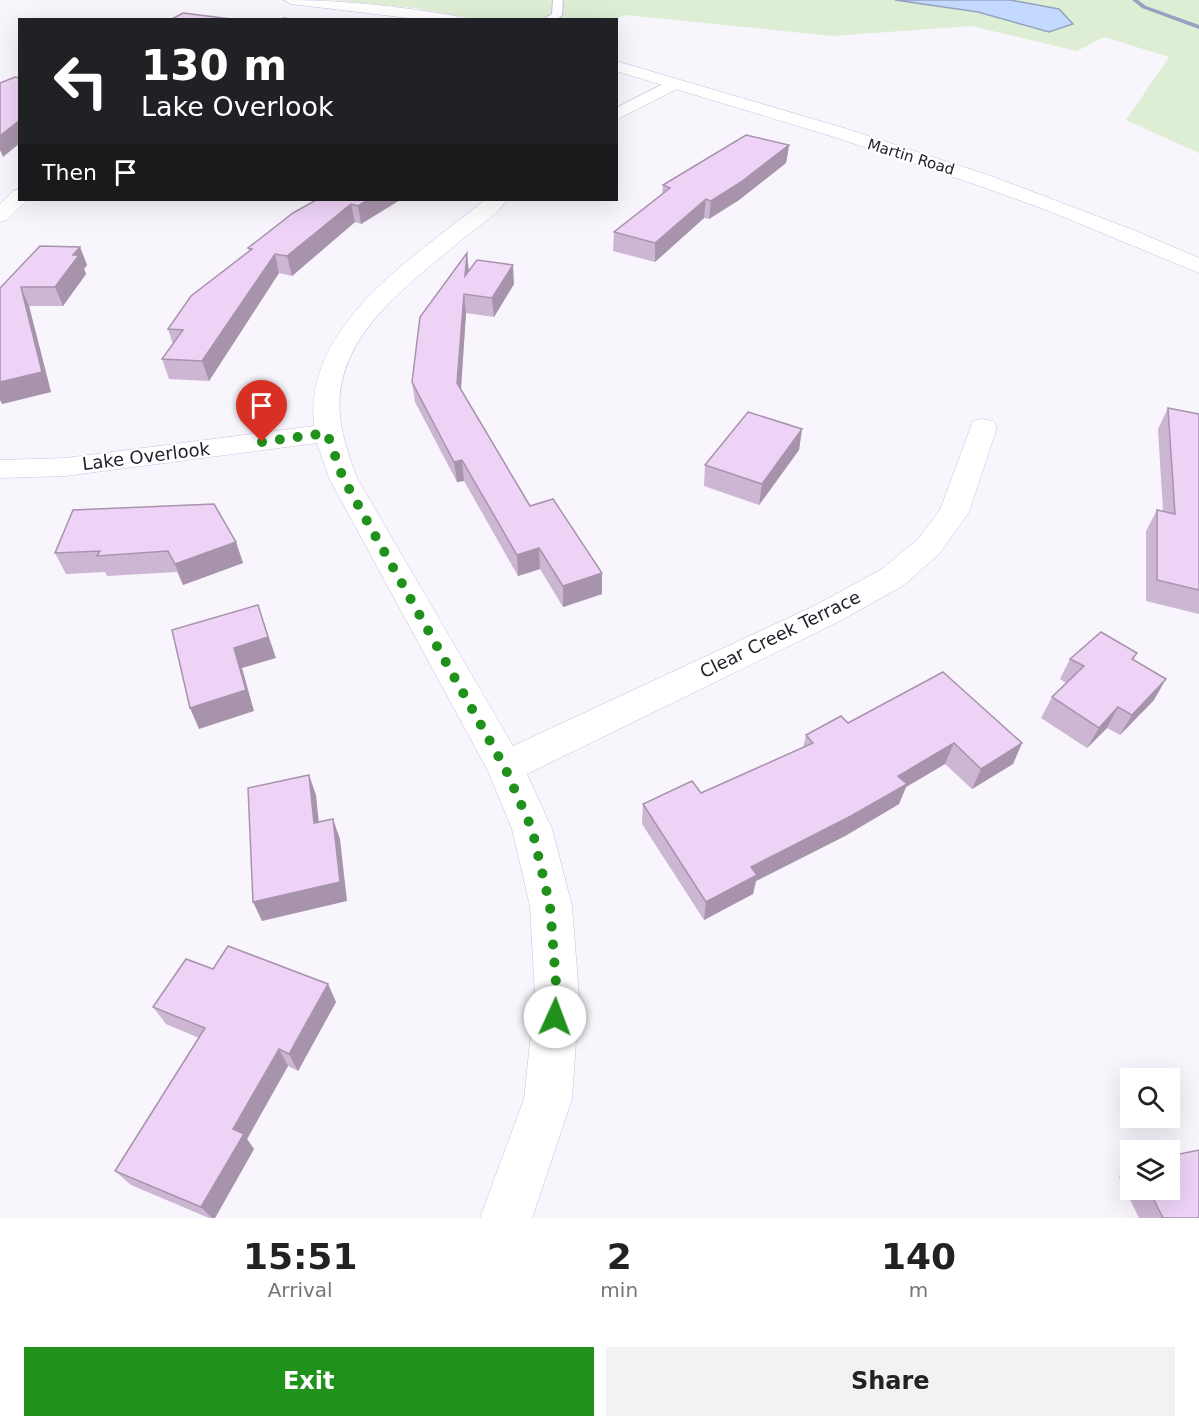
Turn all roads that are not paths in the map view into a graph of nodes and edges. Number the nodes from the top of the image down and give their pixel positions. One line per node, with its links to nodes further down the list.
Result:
1 (291, 0): 3 (street)
2 (558, 0): 4 (lane)
3 (444, 18)
4 (551, 18)
5 (618, 67): 6 (street, Martin Road)
6 (675, 83): 7 (street); 11 (street, Martin Road)
7 (618, 114)
8 (18, 197): 10 (street)
9 (496, 201): 13 (street)
10 (0, 216)
11 (1199, 266)
12 (983, 428): 15 (street, Clear Creek Terrace)
13 (327, 433): 14 (street, Lake Overlook); 15 (street)
14 (0, 469)
15 (505, 768): 16 (street)
16 (506, 1218)

